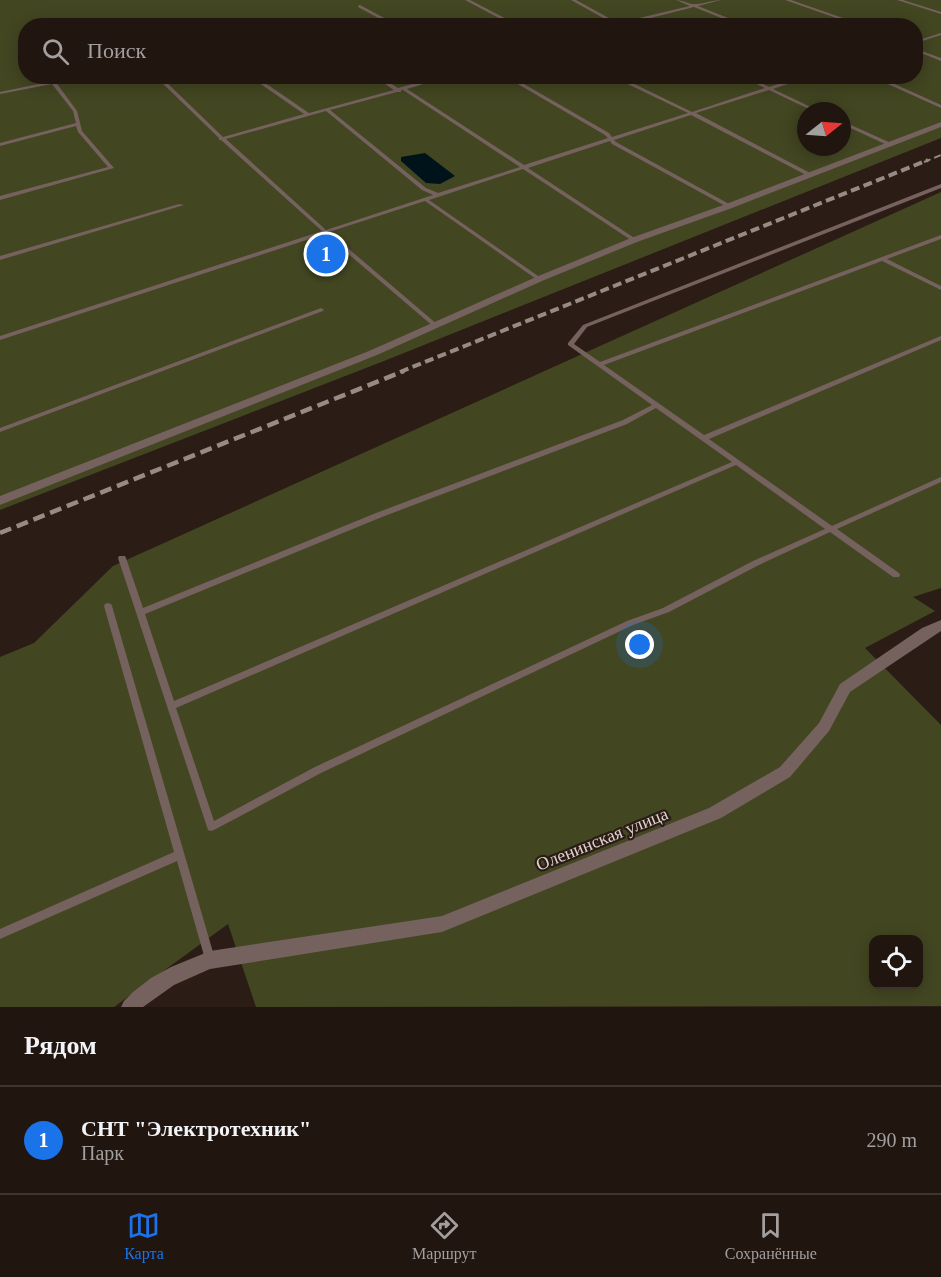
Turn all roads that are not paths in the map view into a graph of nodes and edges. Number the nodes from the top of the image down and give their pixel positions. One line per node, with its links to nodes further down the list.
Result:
1 (466, 0): 11 (lane)
2 (573, 0): 12 (lane)
3 (678, 0): 8 (lane)
4 (718, 0): 8 (lane)
5 (787, 0): 15 (lane)
6 (899, 0): 9 (lane)
7 (359, 6): 10 (lane)
8 (692, 6): 13 (lane); 14 (lane)
9 (941, 13)
10 (382, 18)
11 (502, 18)
12 (604, 18)
13 (644, 18)
14 (724, 18)
15 (840, 18)
16 (941, 34): 17 (lane)
17 (923, 40)
18 (923, 53): 19 (lane)
19 (941, 60)
20 (44, 84): 34 (lane)
21 (55, 84): 40 (lane)
22 (165, 84): 43 (lane)
23 (263, 84): 39 (lane)
24 (388, 84): 33 (lane)
25 (422, 84): 31 (lane)
26 (520, 84): 44 (lane)
27 (629, 84): 38 (lane)
28 (759, 84): 32 (lane)
29 (784, 84): 32 (lane)
30 (890, 84): 36 (lane)
31 (405, 89): 33 (lane); 47 (lane)
32 (769, 89): 35 (lane); 38 (lane)
33 (399, 91): 37 (lane)
34 (0, 93)
35 (798, 102)
36 (941, 107)
37 (327, 110): 39 (lane); 50 (lane)
38 (690, 114): 44 (lane); 48 (lane)
39 (308, 115): 43 (lane)
40 (77, 124): 46 (lane); 51 (lane)
41 (941, 124): 45 (street)
42 (851, 126): 45 (lane)
43 (221, 139): 55 (lane)
44 (610, 139): 47 (lane); 54 (lane)
45 (889, 144): 48 (street)
46 (0, 145)
47 (523, 166): 50 (lane); 57 (lane)
48 (810, 175): 54 (street)
49 (941, 186): 66 (lane)
50 (437, 195): 52 (lane)
51 (0, 198)
52 (425, 199): 55 (lane); 60 (lane)
53 (181, 205): 58 (lane)
54 (729, 206): 57 (street)
55 (325, 233): 63 (lane); 64 (lane)
56 (941, 237): 59 (lane)
57 (634, 240): 60 (street)
58 (0, 258)
59 (882, 259): 61 (lane); 66 (lane)
60 (539, 279): 63 (street)
61 (941, 288)
62 (321, 310): 68 (lane)
63 (436, 326): 72 (street)
64 (0, 338)
65 (941, 338): 69 (lane)
66 (600, 364): 67 (lane)
67 (657, 405): 69 (lane); 77 (lane)
68 (0, 430)
69 (704, 438): 70 (lane)
70 (738, 462): 73 (lane); 79 (lane)
71 (941, 479): 73 (lane)
72 (0, 501)
73 (830, 529): 75 (lane); 79 (lane)
74 (122, 558): 77 (lane)
75 (896, 575)
76 (108, 606): 80 (lane)
77 (140, 613): 79 (lane)
78 (941, 625): 82 (street, Оленинская улица)
79 (171, 706)
80 (179, 855): 81 (lane); 82 (lane)
81 (0, 934)
82 (210, 960): 83 (street, Оленинская улица)
83 (130, 1007)

